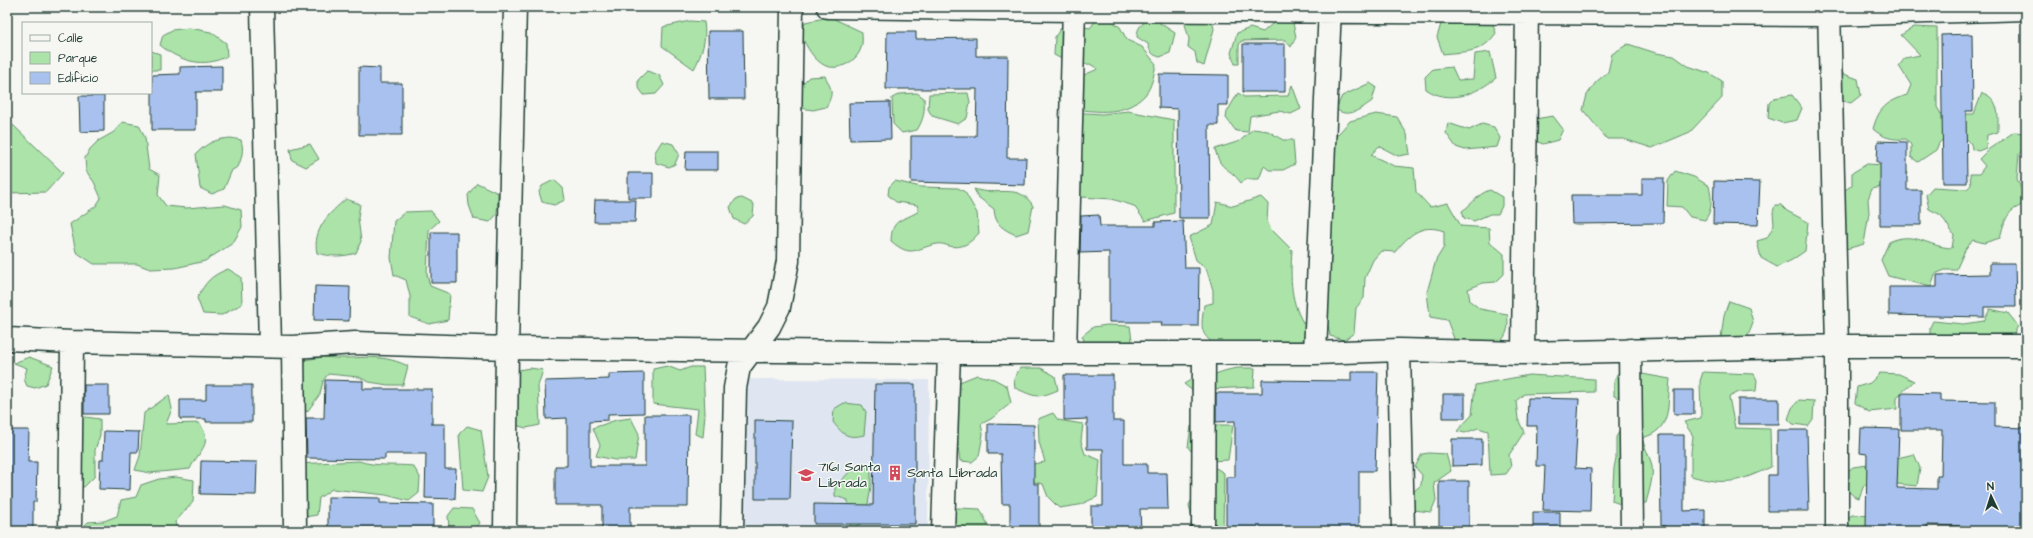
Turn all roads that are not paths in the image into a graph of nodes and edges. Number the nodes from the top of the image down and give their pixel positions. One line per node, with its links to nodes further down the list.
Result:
1 (262, 7): 12 (street)
2 (515, 7): 16 (street)
3 (792, 7): 17 (street)
4 (828, 7): 5 (street)
5 (1074, 9): 6 (street); 20 (street)
6 (1330, 9): 8 (street); 23 (street)
7 (2026, 9): 9 (street)
8 (1527, 10): 9 (street); 24 (street)
9 (1829, 11): 13 (street)
10 (7, 339): 11 (street)
11 (72, 342): 12 (street); 25 (street)
12 (270, 346): 15 (street)
13 (1837, 346): 14 (street); 19 (street); 33 (street)
14 (2026, 346)
15 (293, 347): 16 (street); 26 (street)
16 (507, 348): 17 (street); 27 (street)
17 (752, 350): 22 (street); 28 (street)
18 (1399, 350): 23 (street); 24 (street); 31 (street)
19 (1630, 350): 24 (street); 32 (street)
20 (1065, 352): 21 (street); 22 (street)
21 (1204, 352): 23 (street); 30 (street)
22 (949, 353): 29 (street)
23 (1315, 353)
24 (1523, 353)
25 (70, 531)
26 (295, 531)
27 (505, 531)
28 (732, 531)
29 (943, 531)
30 (1203, 531)
31 (1403, 531)
32 (1632, 531)
33 (1837, 531)

